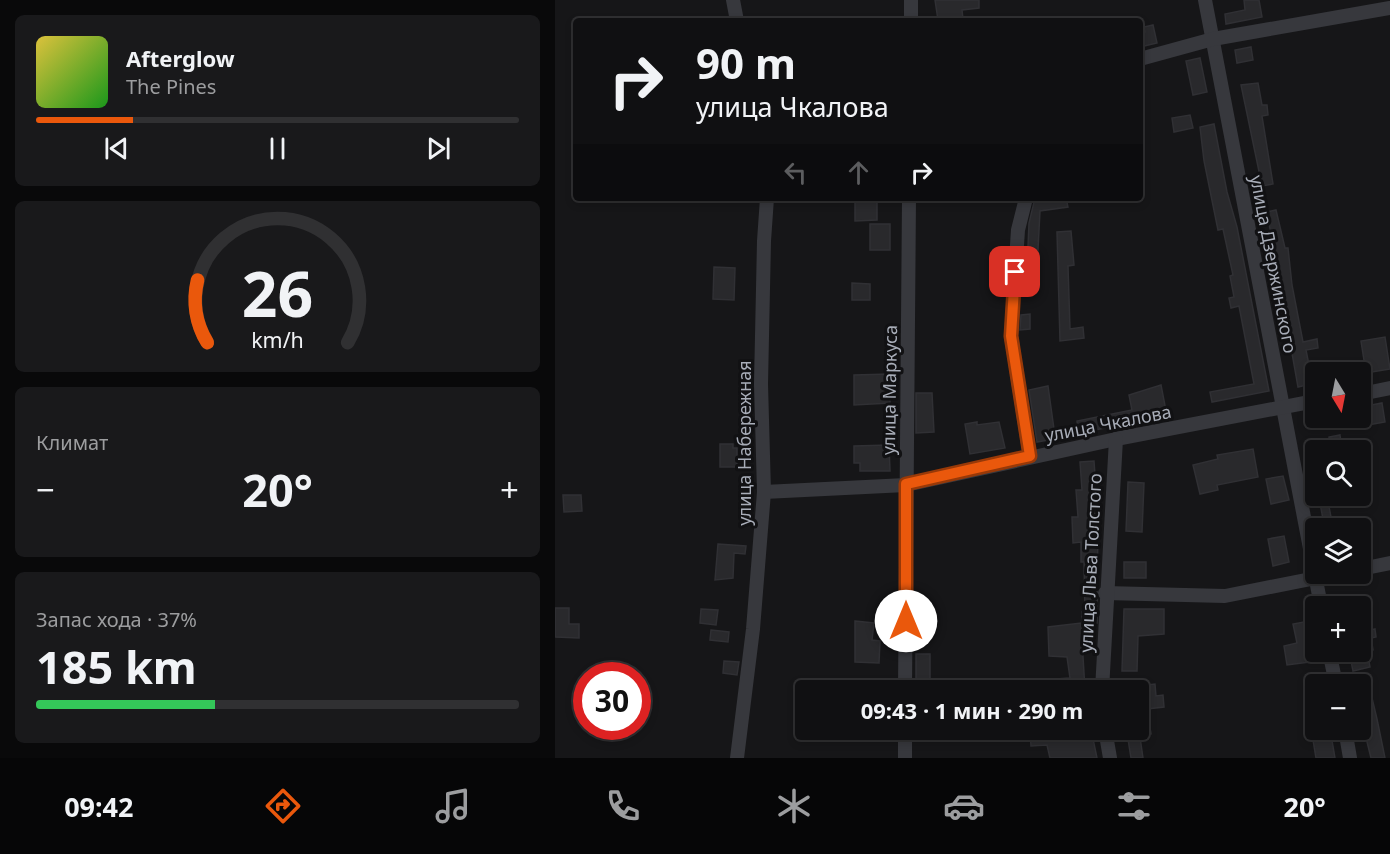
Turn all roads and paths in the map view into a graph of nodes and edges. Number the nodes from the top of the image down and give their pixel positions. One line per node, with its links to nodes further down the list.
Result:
1 (733, 0): 5 (street)
2 (911, 0): 6 (street)
3 (1205, 0): 7 (street, улица Дзержинского)
4 (1390, 8): 7 (street)
5 (736, 18)
6 (911, 18)
7 (1213, 39): 8 (street); 15 (street, улица Дзержинского)
8 (1143, 58)
9 (767, 201): 19 (street, улица Набережная)
10 (909, 201): 18 (street, улица Маркуса)
11 (1025, 201): 17 (street)
12 (1390, 388): 13 (street)
13 (1371, 391)
14 (1305, 403): 15 (street, улица Чкалова)
15 (1282, 407): 16 (street, улица Чкалова); 20 (street, улица Дзержинского)
16 (1116, 439): 17 (street, улица Чкалова); 24 (street, улица Льва Толстого)
17 (1030, 456): 18 (street, улица Чкалова)
18 (906, 484): 19 (street, улица Чкалова); 25 (street, улица Маркуса)
19 (765, 492): 30 (street, улица Набережная)
20 (1305, 526)
21 (1390, 563): 22 (street)
22 (1371, 567)
23 (1305, 580): 24 (street)
24 (1105, 593): 26 (street, улица Льва Толстого)
25 (905, 680)
26 (1102, 680)
27 (905, 740): 31 (street)
28 (1107, 740): 32 (street)
29 (1347, 740): 33 (street)
30 (737, 758)
31 (905, 758)
32 (1110, 758)
33 (1350, 758)

